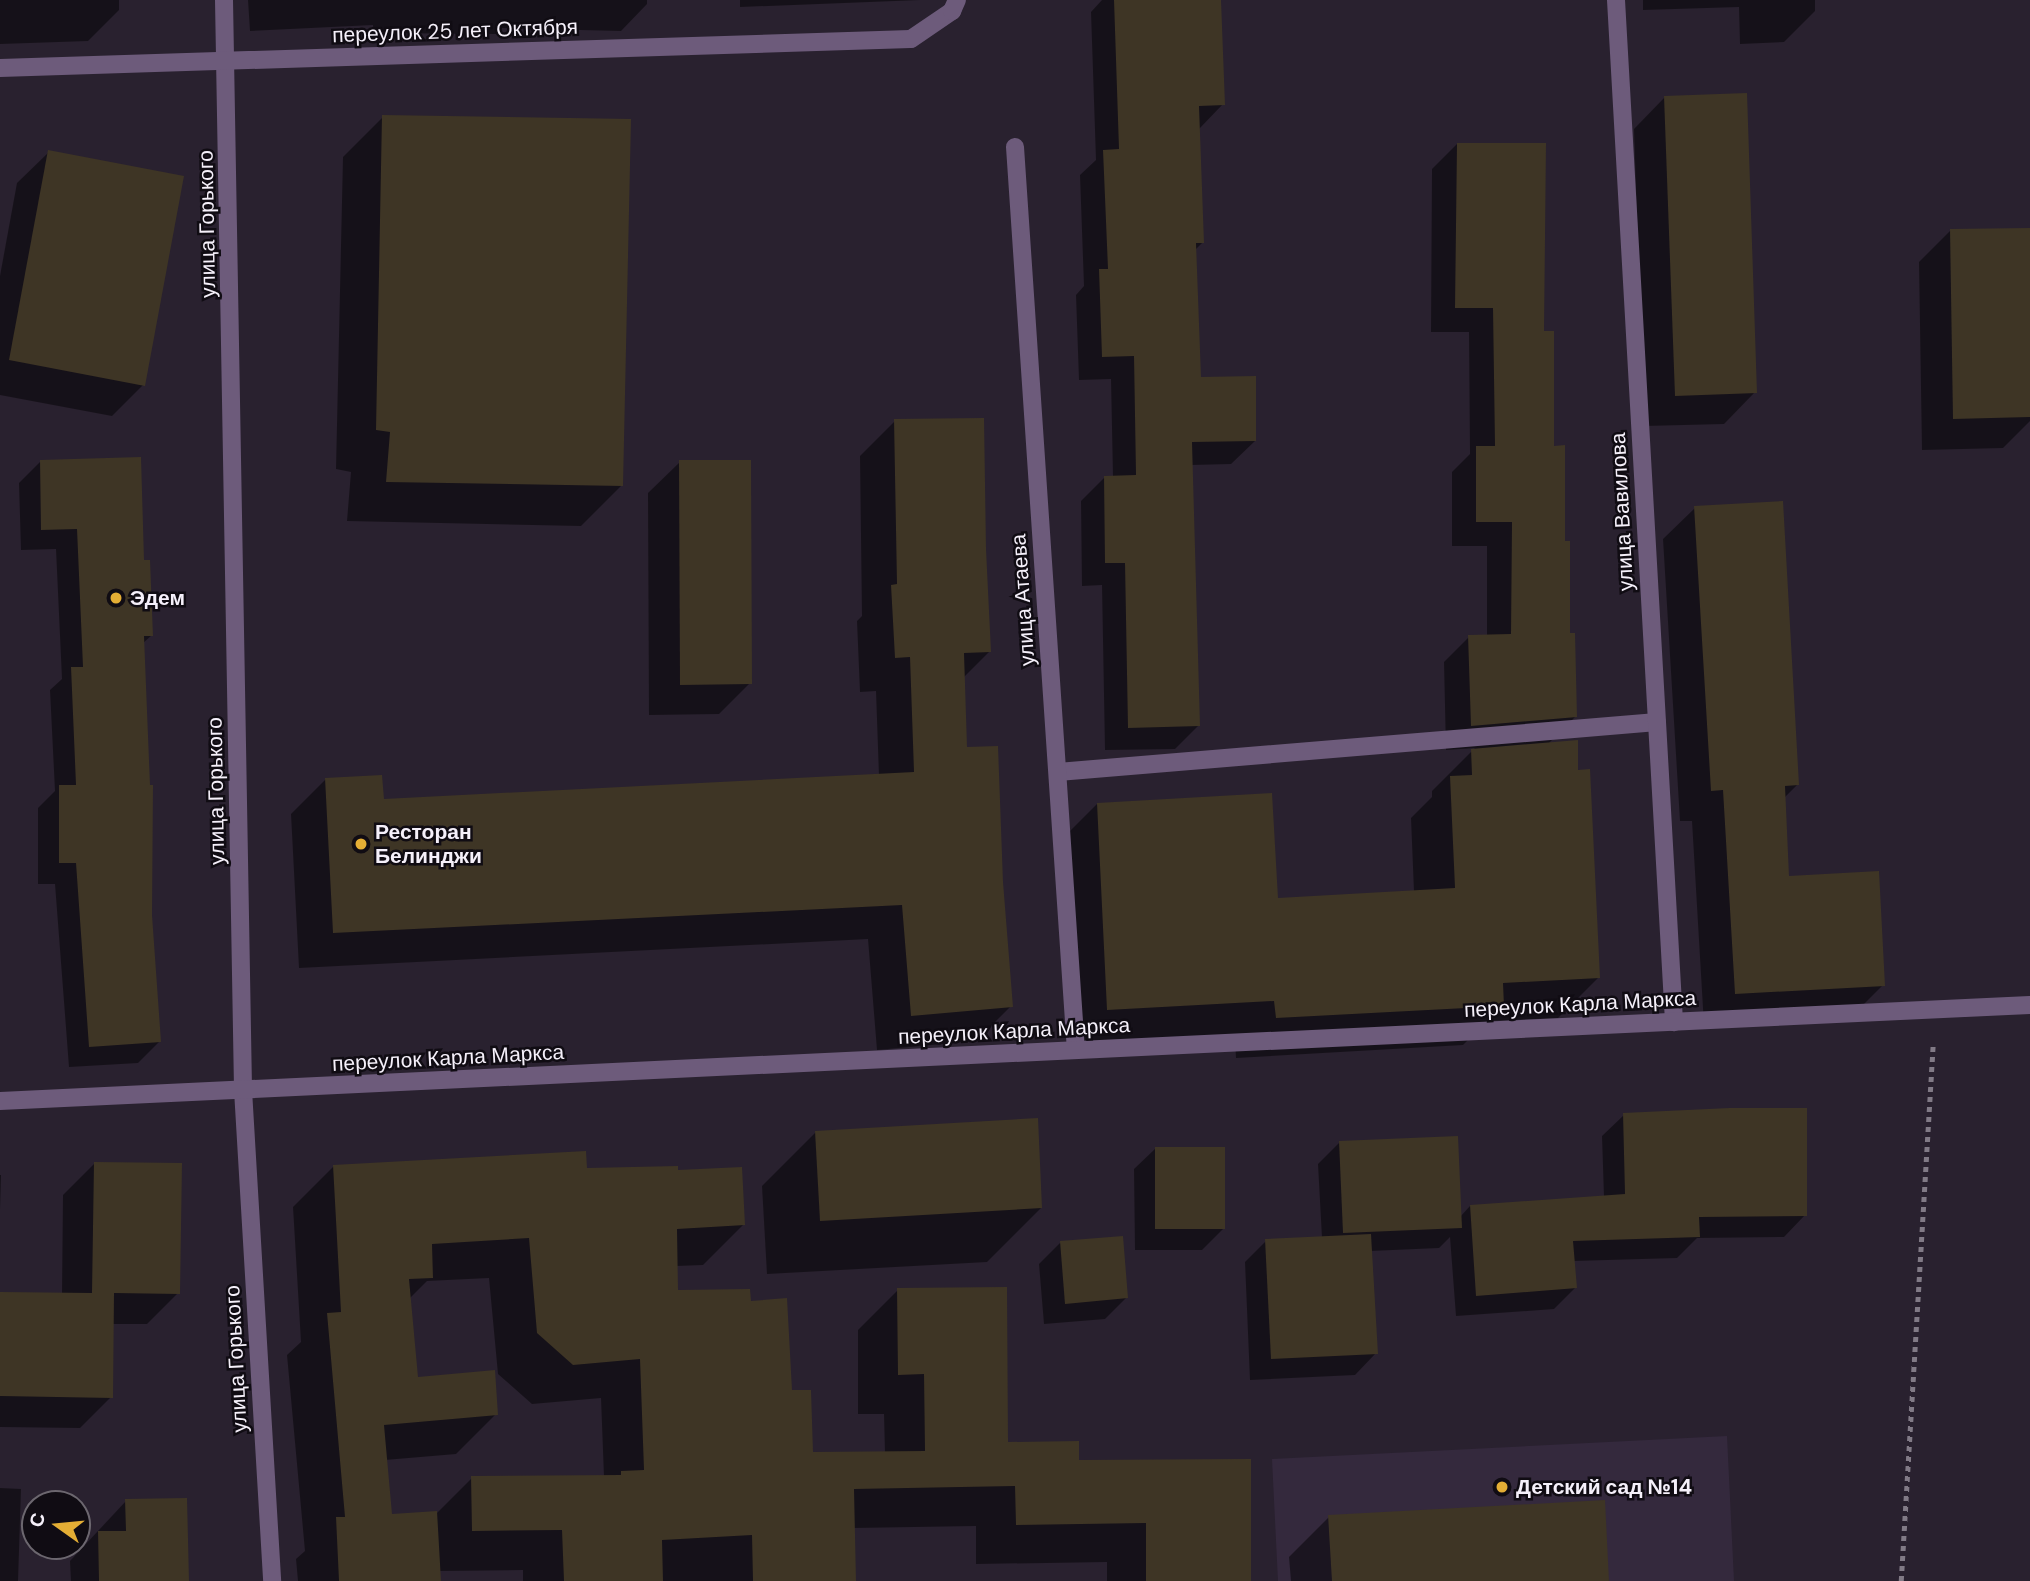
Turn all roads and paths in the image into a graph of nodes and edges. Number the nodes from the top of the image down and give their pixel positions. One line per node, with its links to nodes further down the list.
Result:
1 (224, 0): 4 (street, улица Горького)
2 (957, 0): 4 (street, переулок 25 лет Октября)
3 (1616, 0): 7 (street, улица Вавилова)
4 (227, 61): 5 (street, переулок 25 лет Октября); 13 (street, улица Горького)
5 (0, 68)
6 (1015, 147): 8 (street, улица Атаева)
7 (1657, 722): 8 (street); 11 (street, улица Вавилова)
8 (1058, 772): 12 (street, улица Атаева)
9 (2030, 1005): 10 (street, переулок Карла Маркса)
10 (1935, 1010): 11 (street, переулок Карла Маркса); 16 (path)
11 (1674, 1022): 12 (street, переулок Карла Маркса)
12 (1076, 1050): 13 (street, переулок Карла Маркса)
13 (243, 1090): 14 (street, переулок Карла Маркса); 15 (street, улица Горького)
14 (0, 1101)
15 (272, 1581)
16 (1901, 1581)

